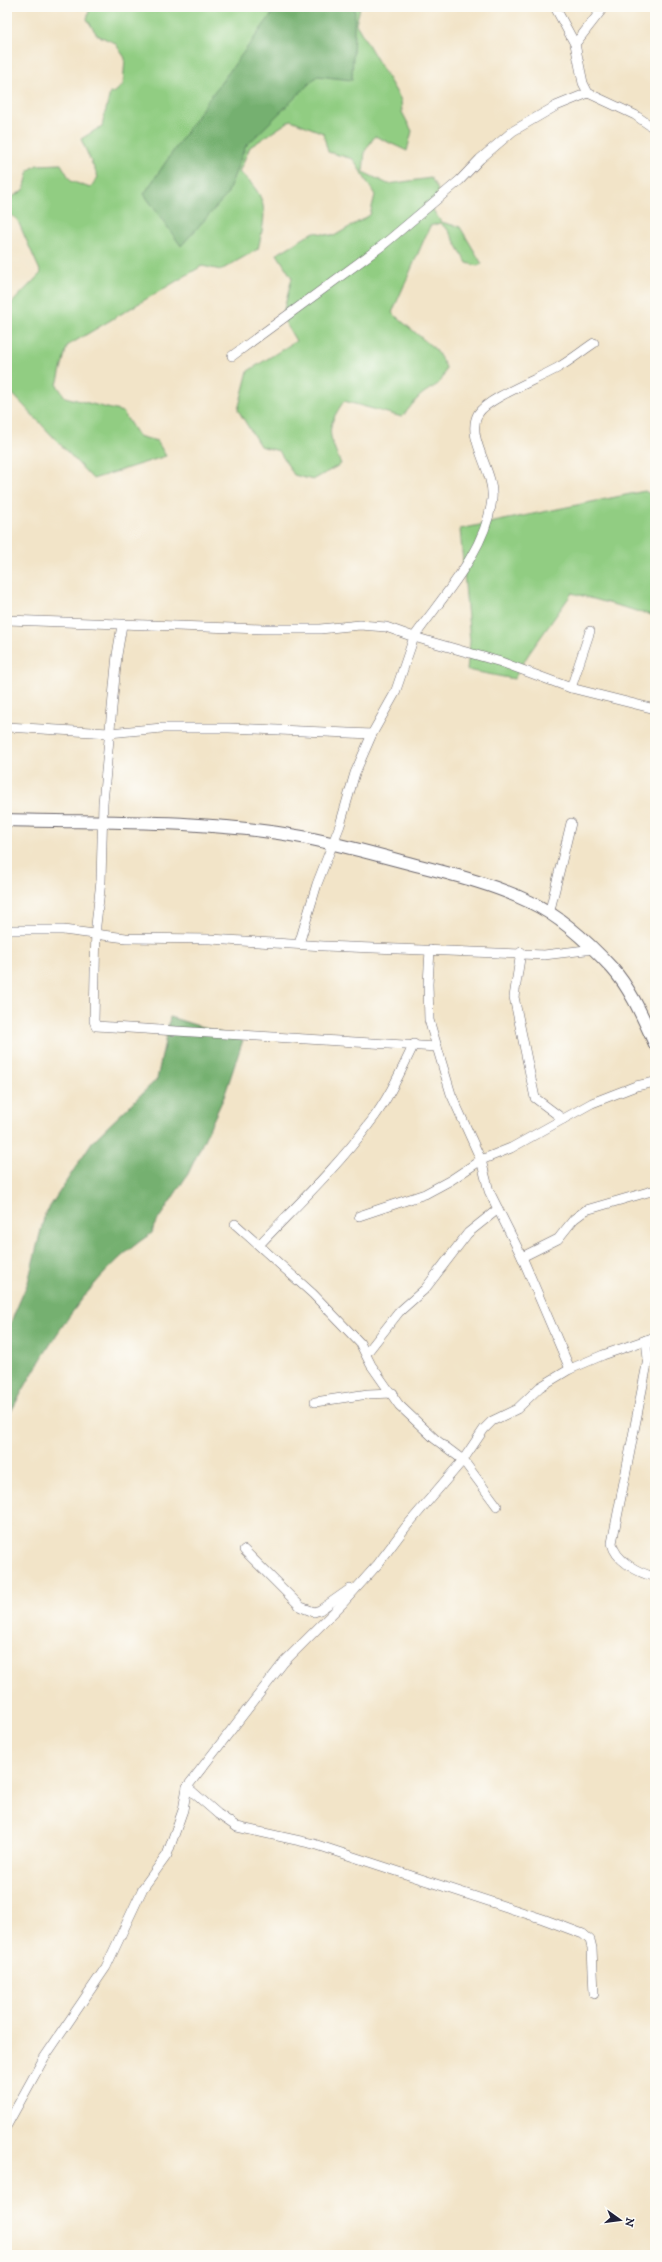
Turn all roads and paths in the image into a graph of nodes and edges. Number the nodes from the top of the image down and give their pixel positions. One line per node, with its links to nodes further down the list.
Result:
1 (555, 7): 3 (street)
2 (604, 7): 3 (street)
3 (575, 44): 4 (street)
4 (588, 93): 5 (street); 7 (street)
5 (655, 129)
6 (594, 343): 11 (street)
7 (232, 356)
8 (7, 620): 9 (street)
9 (122, 625): 11 (street); 15 (street)
10 (590, 631): 12 (street)
11 (414, 637): 12 (street); 16 (street)
12 (571, 688): 13 (street)
13 (655, 709)
14 (7, 727): 15 (street)
15 (109, 732): 16 (street); 18 (street)
16 (372, 734): 20 (street)
17 (7, 820): 18 (main road)
18 (102, 820): 20 (main road); 23 (street)
19 (571, 823): 21 (street)
20 (333, 844): 21 (main road); 24 (street)
21 (549, 914): 25 (main road)
22 (7, 930): 23 (street)
23 (97, 935): 24 (street); 28 (street)
24 (299, 944): 26 (street)
25 (594, 949): 27 (street); 29 (main road)
26 (430, 950): 27 (street); 30 (street)
27 (521, 952): 32 (street)
28 (414, 1044): 30 (street); 38 (street)
29 (655, 1044)
30 (437, 1047): 33 (street)
31 (655, 1082): 32 (street)
32 (563, 1119): 33 (street)
33 (481, 1160): 35 (street); 36 (street)
34 (655, 1190): 39 (street)
35 (498, 1209): 39 (street); 42 (street)
36 (359, 1216)
37 (235, 1224): 38 (street)
38 (260, 1244): 42 (street)
39 (522, 1257): 43 (street)
40 (655, 1337): 41 (street)
41 (646, 1340): 43 (street); 49 (street)
42 (366, 1354): 44 (street)
43 (570, 1369): 46 (street)
44 (393, 1393): 45 (street); 46 (street)
45 (315, 1402)
46 (463, 1460): 47 (street); 50 (street)
47 (497, 1506)
48 (244, 1550): 50 (street)
49 (655, 1577)
50 (365, 1579): 51 (street)
51 (187, 1787): 52 (street); 53 (street)
52 (594, 1994)
53 (7, 2125)

